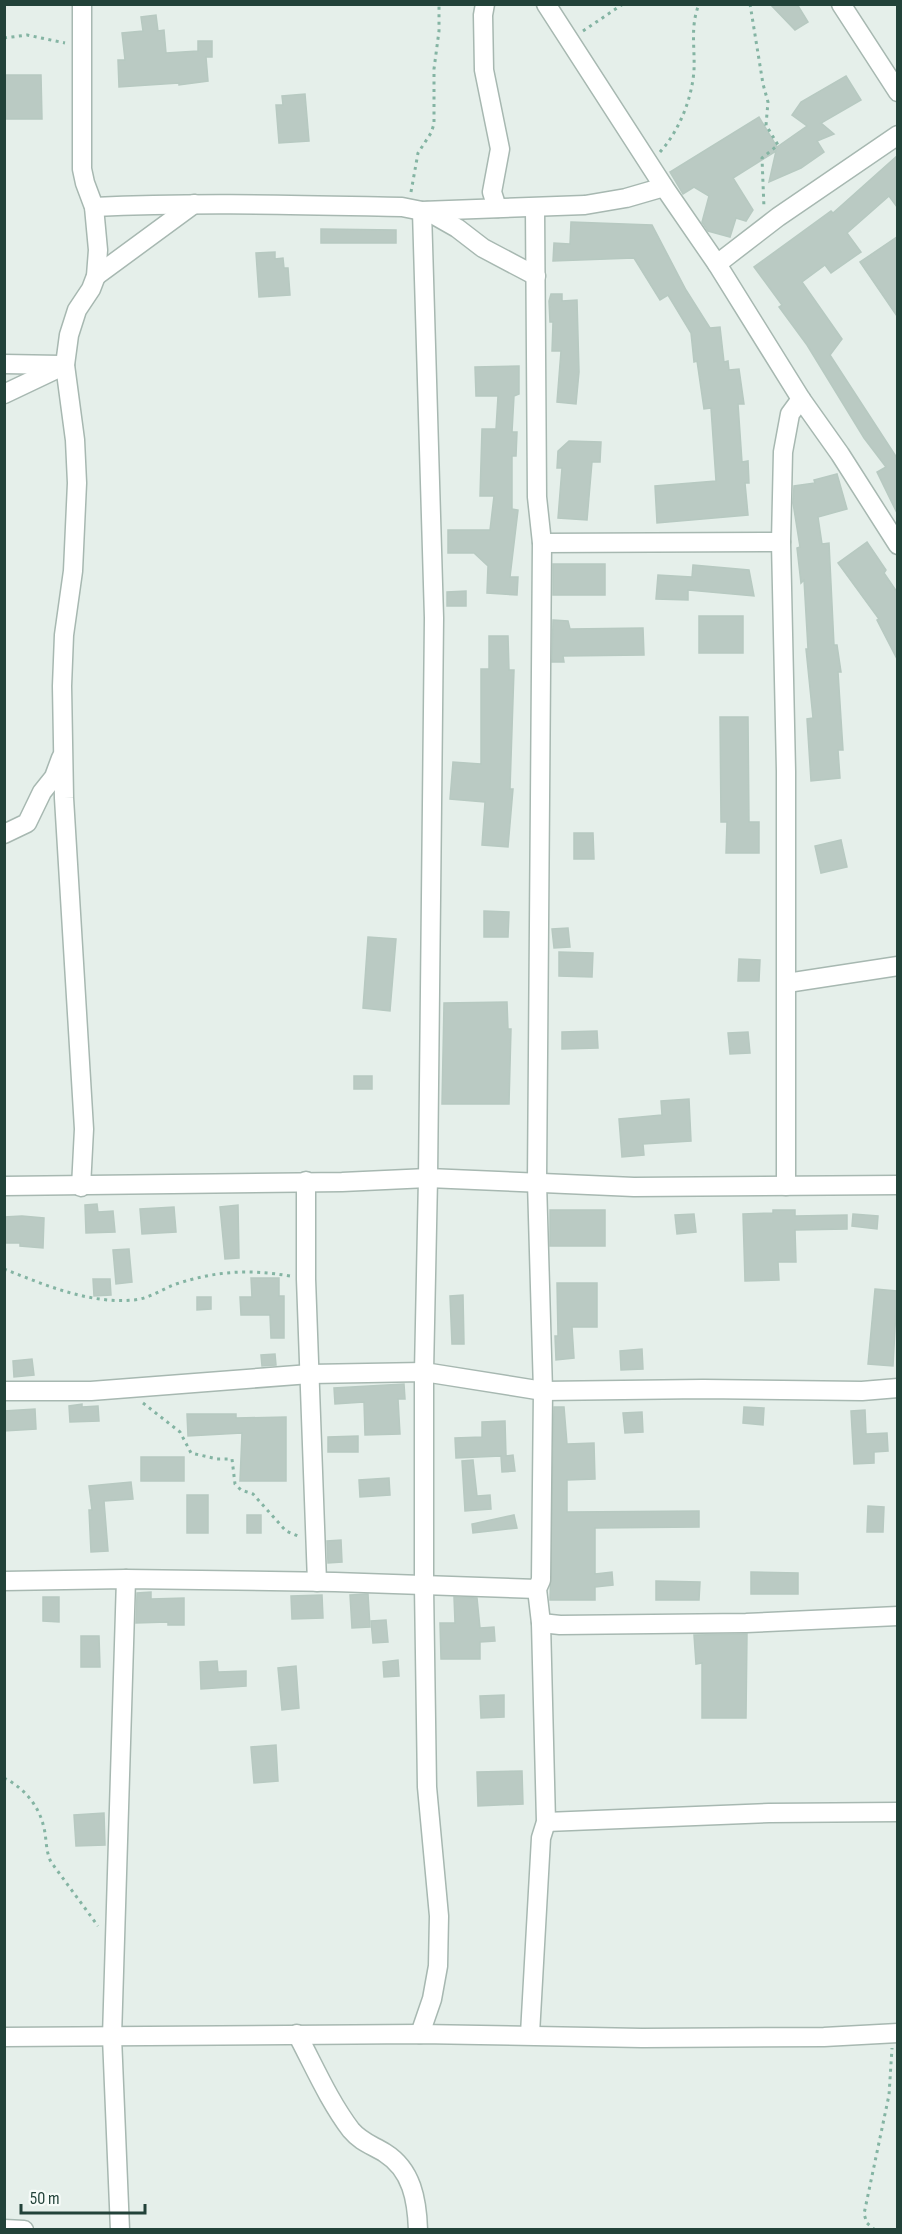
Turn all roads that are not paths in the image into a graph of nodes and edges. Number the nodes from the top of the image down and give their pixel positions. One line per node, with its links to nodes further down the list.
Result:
1 (81, 4): 9 (street)
2 (485, 4): 11 (street)
3 (546, 4): 7 (street)
4 (840, 4): 5 (street)
5 (897, 90)
6 (897, 135): 13 (street)
7 (664, 187): 10 (street); 13 (street)
8 (194, 204): 9 (street); 12 (street); 14 (street)
9 (94, 207): 14 (street)
10 (535, 207): 11 (street); 15 (street)
11 (497, 208): 12 (street)
12 (419, 210): 15 (street); 27 (street)
13 (717, 264): 19 (street)
14 (96, 276): 17 (street)
15 (536, 276): 21 (street)
16 (4, 364): 17 (street)
17 (65, 365): 18 (street); 23 (street)
18 (4, 394)
19 (801, 399): 20 (street); 22 (street)
20 (781, 542): 21 (street); 26 (street)
21 (542, 543): 29 (street)
22 (897, 545)
23 (63, 754): 24 (street); 33 (street)
24 (4, 834)
25 (897, 966): 26 (street)
26 (787, 983): 32 (street)
27 (428, 1178): 28 (street); 29 (street); 34 (street)
28 (306, 1181): 33 (street); 35 (street)
29 (537, 1182): 32 (street); 37 (street)
30 (897, 1185): 32 (street)
31 (4, 1186): 33 (street)
32 (786, 1186)
33 (81, 1187)
34 (424, 1372): 35 (street); 37 (street); 42 (street)
35 (310, 1374): 38 (street); 41 (street)
36 (897, 1388): 37 (street)
37 (543, 1390): 43 (street)
38 (4, 1391)
39 (126, 1579): 40 (street); 41 (street); 53 (street)
40 (4, 1581)
41 (317, 1582): 42 (street)
42 (424, 1586): 43 (street); 49 (street)
43 (537, 1589): 45 (street)
44 (897, 1616): 45 (street)
45 (542, 1623): 47 (street)
46 (897, 1812): 47 (street)
47 (546, 1822): 50 (street)
48 (297, 2034): 49 (street); 53 (street); 57 (street)
49 (420, 2034): 50 (street)
50 (530, 2034): 51 (street)
51 (895, 2034)
52 (4, 2037): 53 (street)
53 (112, 2037): 56 (street)
54 (4, 2229): 55 (street)
55 (24, 2229)
56 (120, 2229)
57 (418, 2229)

